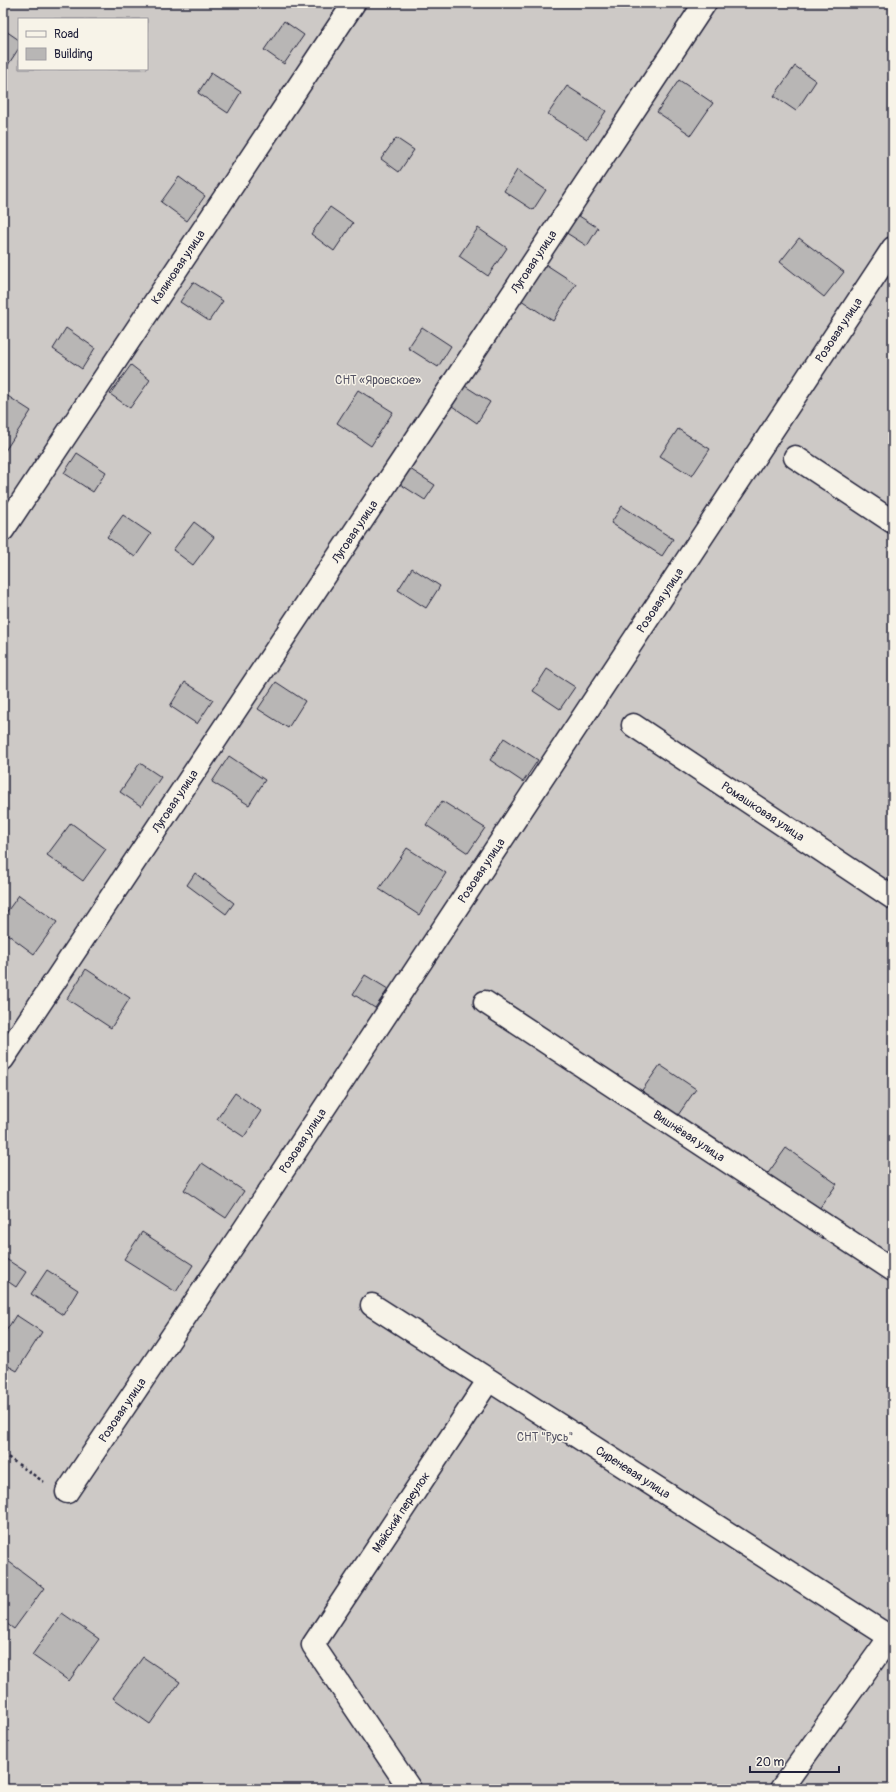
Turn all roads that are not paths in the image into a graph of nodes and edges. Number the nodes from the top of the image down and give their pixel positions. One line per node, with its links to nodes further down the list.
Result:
1 (354, 3): 6 (street, Калиновая улица)
2 (705, 3): 10 (street, Луговая улица)
3 (893, 248): 14 (street, Розовая улица)
4 (794, 457): 5 (street)
5 (893, 522)
6 (3, 530)
7 (633, 725): 8 (street, Ромашковая улица)
8 (893, 898)
9 (485, 1002): 11 (street, Вишнёвая улица)
10 (3, 1059)
11 (893, 1270)
12 (372, 1305): 13 (street, Сиреневая улица)
13 (488, 1381): 15 (street, Сиреневая улица); 16 (street, Майский переулок)
14 (67, 1492)
15 (891, 1638): 17 (street)
16 (410, 1789)
17 (781, 1789)

